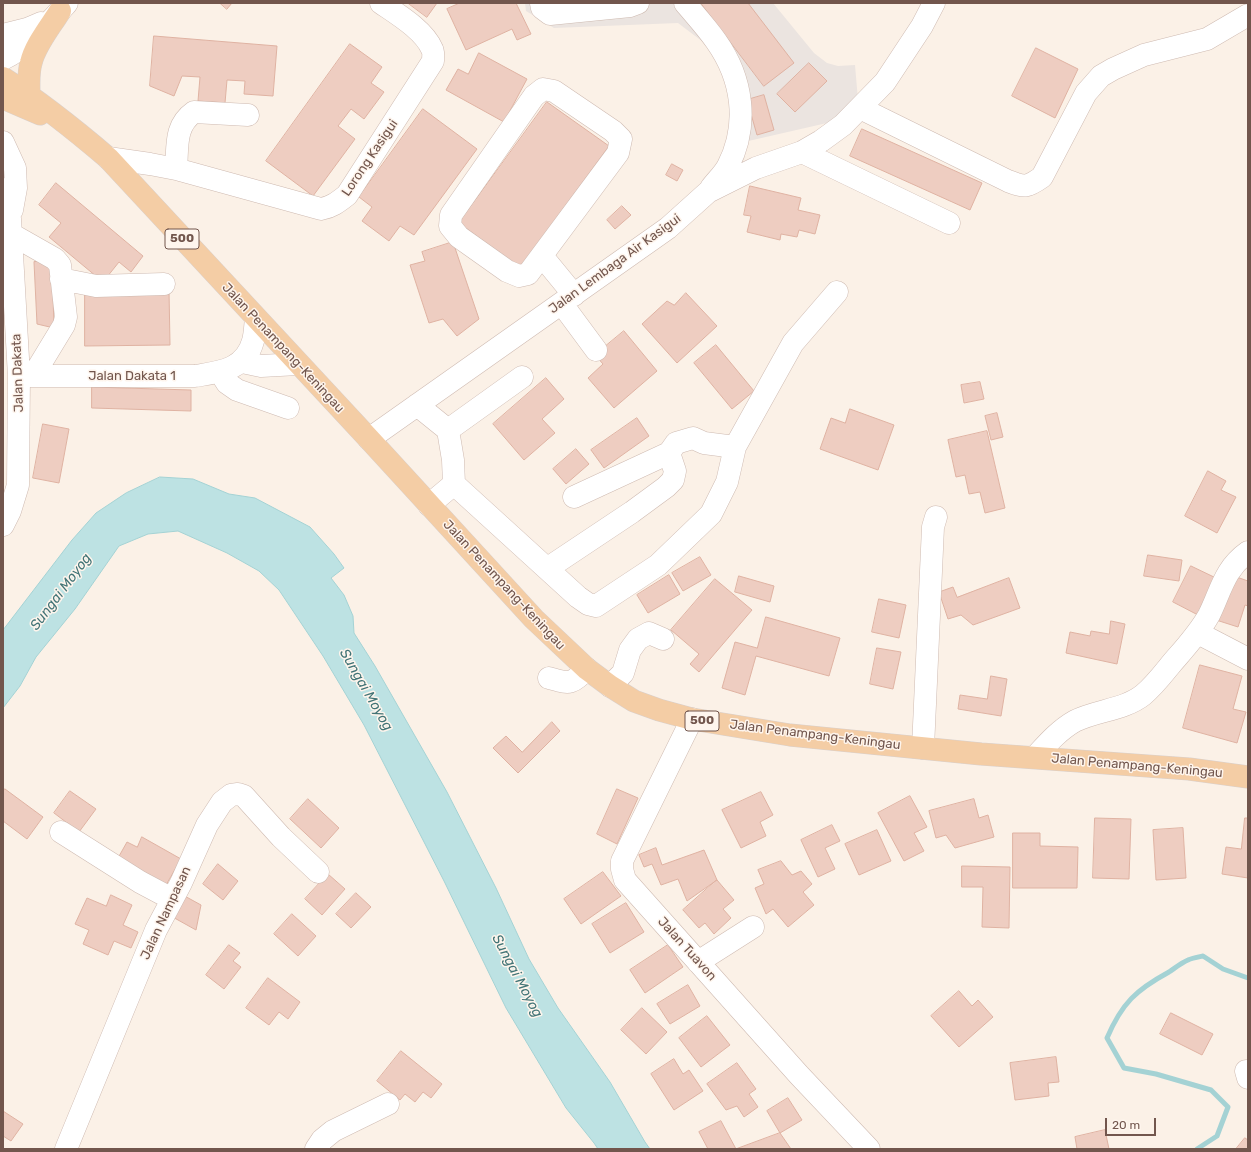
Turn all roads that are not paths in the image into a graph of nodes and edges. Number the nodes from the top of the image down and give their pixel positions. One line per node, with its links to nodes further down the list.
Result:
1 (381, 3): 19 (street, Lorong Kasigui)
2 (541, 3): 3 (street)
3 (638, 3)
4 (685, 3): 21 (street)
5 (934, 3): 13 (street, Jalan Lembaga Air Kasigui)
6 (64, 7): 8 (street); 9 (street); 11 (main road)
7 (1248, 15): 13 (street)
8 (3, 35)
9 (3, 59)
10 (3, 78): 11 (main road, Jalan Penampang-Keningau / 500)
11 (29, 94): 15 (main road, Jalan Penampang-Keningau / 500)
12 (3, 98): 15 (main road, Jalan Penampang-Keningau / 500)
13 (860, 108): 17 (street, Jalan Lembaga Air Kasigui)
14 (248, 115): 19 (street)
15 (74, 129): 18 (main road, Jalan Penampang-Keningau / 500)
16 (3, 142): 23 (street, Jalan Dakata)
17 (802, 152): 21 (street, Jalan Lembaga Air Kasigui); 22 (street)
18 (108, 158): 19 (street, Lorong Kasigui); 29 (main road, Jalan Penampang-Keningau / 500)
19 (176, 169)
20 (3, 188): 23 (street, Jalan Dakata)
21 (708, 192): 28 (street, Jalan Lembaga Air Kasigui)
22 (949, 223)
23 (10, 226): 25 (street); 34 (street, Jalan Dakata)
24 (542, 256): 24 (street); 28 (street)
25 (61, 279): 26 (street); 34 (street)
26 (164, 284)
27 (837, 292): 40 (street)
28 (568, 299): 30 (street); 36 (street, Jalan Lembaga Air Kasigui)
29 (256, 319): 31 (street); 32 (main road, Jalan Penampang-Keningau / 500)
30 (596, 350)
31 (242, 362): 32 (street); 33 (street, Jalan Dakata 1)
32 (298, 364): 39 (main road, Jalan Penampang-Keningau / 500)
33 (220, 372): 34 (street, Jalan Dakata 1); 37 (street)
34 (26, 376): 44 (street, Jalan Dakata)
35 (522, 377): 38 (street)
36 (417, 405): 38 (street); 39 (street, Jalan Lembaga Air Kasigui)
37 (288, 408)
38 (448, 430): 42 (street)
39 (369, 438): 45 (main road, Jalan Penampang-Keningau / 500)
40 (735, 447): 41 (street); 48 (street)
41 (669, 453): 43 (street); 48 (street)
42 (454, 484): 45 (street); 48 (street)
43 (574, 497)
44 (7, 505)
45 (429, 505): 52 (main road, Jalan Penampang-Keningau / 500)
46 (936, 517): 56 (street)
47 (1248, 552): 49 (street)
48 (548, 568)
49 (1198, 632): 51 (street); 57 (street)
50 (663, 638): 54 (street)
51 (1248, 659)
52 (587, 669): 53 (street); 54 (main road, Jalan Penampang-Keningau / 500)
53 (549, 678)
54 (610, 686): 55 (main road, Jalan Penampang-Keningau / 500)
55 (692, 719): 56 (main road, Jalan Penampang-Keningau / 500); 63 (street, Jalan Tuavon)
56 (923, 748): 57 (main road, Jalan Penampang-Keningau / 500)
57 (1034, 757): 58 (main road, Jalan Penampang-Keningau / 500)
58 (1248, 777)
59 (61, 832): 61 (street)
60 (318, 872): 61 (street, Jalan Nampasan)
61 (172, 899): 65 (street, Jalan Nampasan)
62 (753, 927): 63 (street)
63 (698, 962): 67 (street, Jalan Tuavon)
64 (388, 1104): 66 (street)
65 (66, 1149)
66 (316, 1149)
67 (869, 1149)

